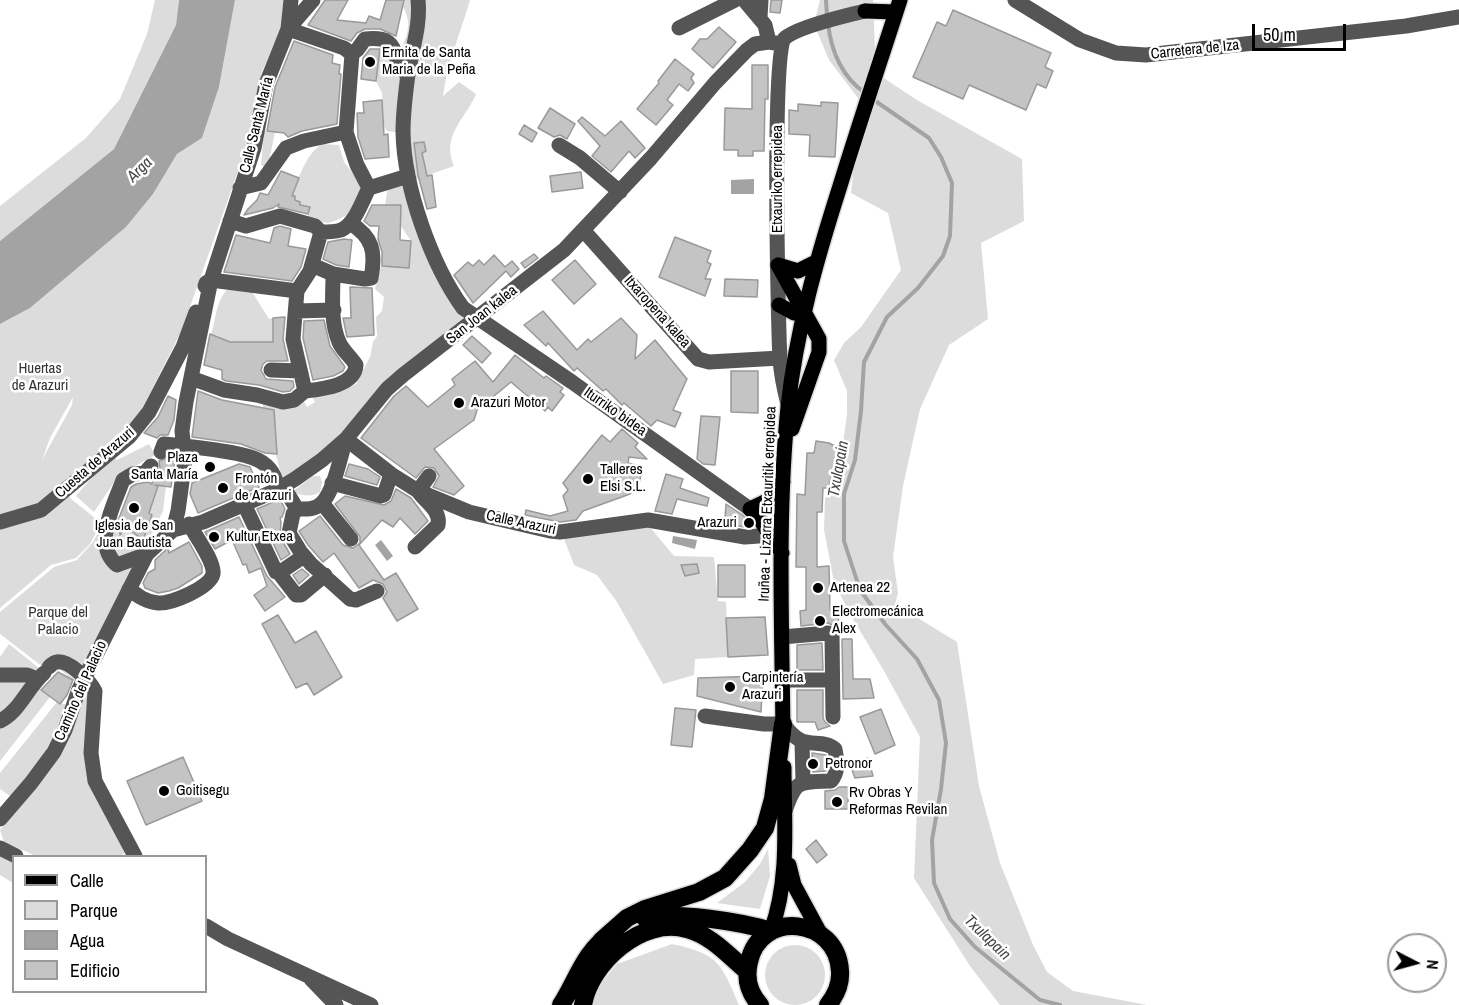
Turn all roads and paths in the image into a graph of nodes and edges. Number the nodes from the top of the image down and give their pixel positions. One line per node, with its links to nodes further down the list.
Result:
1 (291, 0): 13 (street, Calle Santa María)
2 (314, 0): 13 (street)
3 (418, 0): 16 (street)
4 (735, 0): 12 (street)
5 (744, 0): 10 (street)
6 (761, 0): 10 (street)
7 (1015, 0): 11 (street, Carretera de Iza)
8 (898, 6): 9 (main road); 27 (main road, Iruñea - Lizarra Etxauritik errepidea)
9 (866, 8): 14 (street)
10 (760, 17): 14 (street)
11 (1459, 17)
12 (679, 28)
13 (288, 29): 15 (street); 20 (street, Calle Santa María)
14 (775, 43): 22 (street, San Joan kalea); 29 (street, Etxauriko errepidea)
15 (352, 54): 16 (street); 17 (street)
16 (408, 75): 19 (street)
17 (346, 132): 20 (street, Calle Santa María); 21 (street)
18 (559, 145): 22 (street)
19 (408, 176): 21 (street); 37 (street)
20 (240, 188): 23 (street, Calle Santa María)
21 (369, 188): 24 (street)
22 (620, 192): 25 (street, San Joan kalea)
23 (230, 221): 26 (street); 31 (street, Calle Santa María)
24 (350, 223): 26 (street); 30 (street)
25 (584, 231): 37 (street, San Joan kalea); 38 (street, Itxaropena kalea)
26 (321, 232): 28 (street)
27 (816, 262): 29 (main road); 36 (main road, Iruñea - Lizarra Etxauritik errepidea)
28 (312, 265): 30 (street); 32 (street)
29 (778, 265): 33 (street, Etxauriko errepidea); 36 (main road)
30 (333, 274): 34 (street)
31 (211, 280): 32 (street); 41 (street, Calle Santa María); 60 (street, Cuesta de Arazuri)
32 (297, 291): 35 (street)
33 (779, 305): 36 (main road); 38 (street, Etxauriko errepidea)
34 (334, 310): 35 (street); 42 (street)
35 (296, 311): 40 (street)
36 (804, 315): 43 (main road, Iruñea - Lizarra Etxauritik errepidea); 46 (main road)
37 (478, 318): 44 (street, San Joan kalea); 58 (street, Iturriko bidea)
38 (780, 358): 43 (street, Etxauriko errepidea)
39 (271, 370): 40 (street)
40 (300, 371): 42 (street)
41 (191, 378): 42 (street); 45 (street, Calle Santa María)
42 (305, 391)
43 (788, 407): 46 (main road, Iruñea - Lizarra Etxauritik errepidea)
44 (346, 439): 49 (street); 52 (street, San Joan kalea); 53 (street, San Joan kalea)
45 (182, 446): 47 (street); 53 (street); 62 (street)
46 (786, 449): 51 (main road, Iruñea - Lizarra Etxauritik errepidea)
47 (161, 452)
48 (151, 466): 67 (street)
49 (391, 474): 52 (street); 54 (street)
50 (429, 476): 54 (street)
51 (784, 479): 58 (main road); 59 (main road, Iruñea - Lizarra Etxauritik errepidea)
52 (332, 483): 55 (street, San Joan kalea)
53 (280, 488): 56 (street, San Joan kalea); 57 (street)
54 (418, 491): 63 (street, Calle Arazuri); 65 (street)
55 (322, 503): 57 (street); 64 (street)
56 (244, 504): 61 (street, San Joan kalea); 69 (street)
57 (297, 509): 68 (street)
58 (755, 513): 59 (main road); 63 (main road)
59 (783, 514): 66 (main road, Iruñea - Lizarra Etxauritik errepidea)
60 (0, 522)
61 (189, 524): 62 (street, San Joan kalea); 71 (street)
62 (173, 530): 67 (street, San Joan kalea)
63 (772, 535): 66 (main road)
64 (351, 539)
65 (415, 548)
66 (782, 553): 73 (main road, Iruñea - Lizarra Etxauritik errepidea)
67 (147, 554): 71 (street, Camino del Palacio)
68 (304, 556): 69 (street); 70 (street)
69 (279, 573): 70 (street)
70 (325, 575): 72 (street)
71 (129, 590): 76 (street, Camino del Palacio)
72 (377, 591)
73 (782, 637): 77 (main road, Iruñea - Lizarra Etxauritik errepidea); 78 (street)
74 (43, 673): 75 (street); 76 (street); 81 (street)
75 (0, 675)
76 (86, 676): 86 (street, Camino del Palacio); 90 (street)
77 (783, 680): 78 (street); 82 (main road, Iruñea - Lizarra Etxauritik errepidea)
78 (832, 680): 80 (street)
79 (705, 716): 82 (street)
80 (833, 717)
81 (0, 721)
82 (783, 724): 83 (street); 85 (main road, Iruñea - Lizarra Etxauritik errepidea); 94 (highway)
83 (802, 741): 84 (street); 84 (street)
84 (803, 782): 85 (street)
85 (784, 814): 87 (main road, Iruñea - Lizarra Etxauritik errepidea)
86 (0, 819)
87 (785, 845): 92 (main road, Iruñea - Lizarra Etxauritik errepidea); 93 (main road, Iruñea - Lizarra Etxauritik errepidea)
88 (0, 848): 89 (street)
89 (14, 855)
90 (134, 855)
91 (207, 927): 96 (street)
92 (771, 932): 93 (highway); 94 (highway); 95 (highway)
93 (819, 933): 102 (highway)
94 (601, 941): 99 (highway)
95 (747, 971): 100 (highway); 101 (highway)
96 (307, 975): 97 (street); 98 (street)
97 (336, 1005)
98 (371, 1005)
99 (561, 1005)
100 (583, 1005)
101 (760, 1005)
102 (828, 1005)

